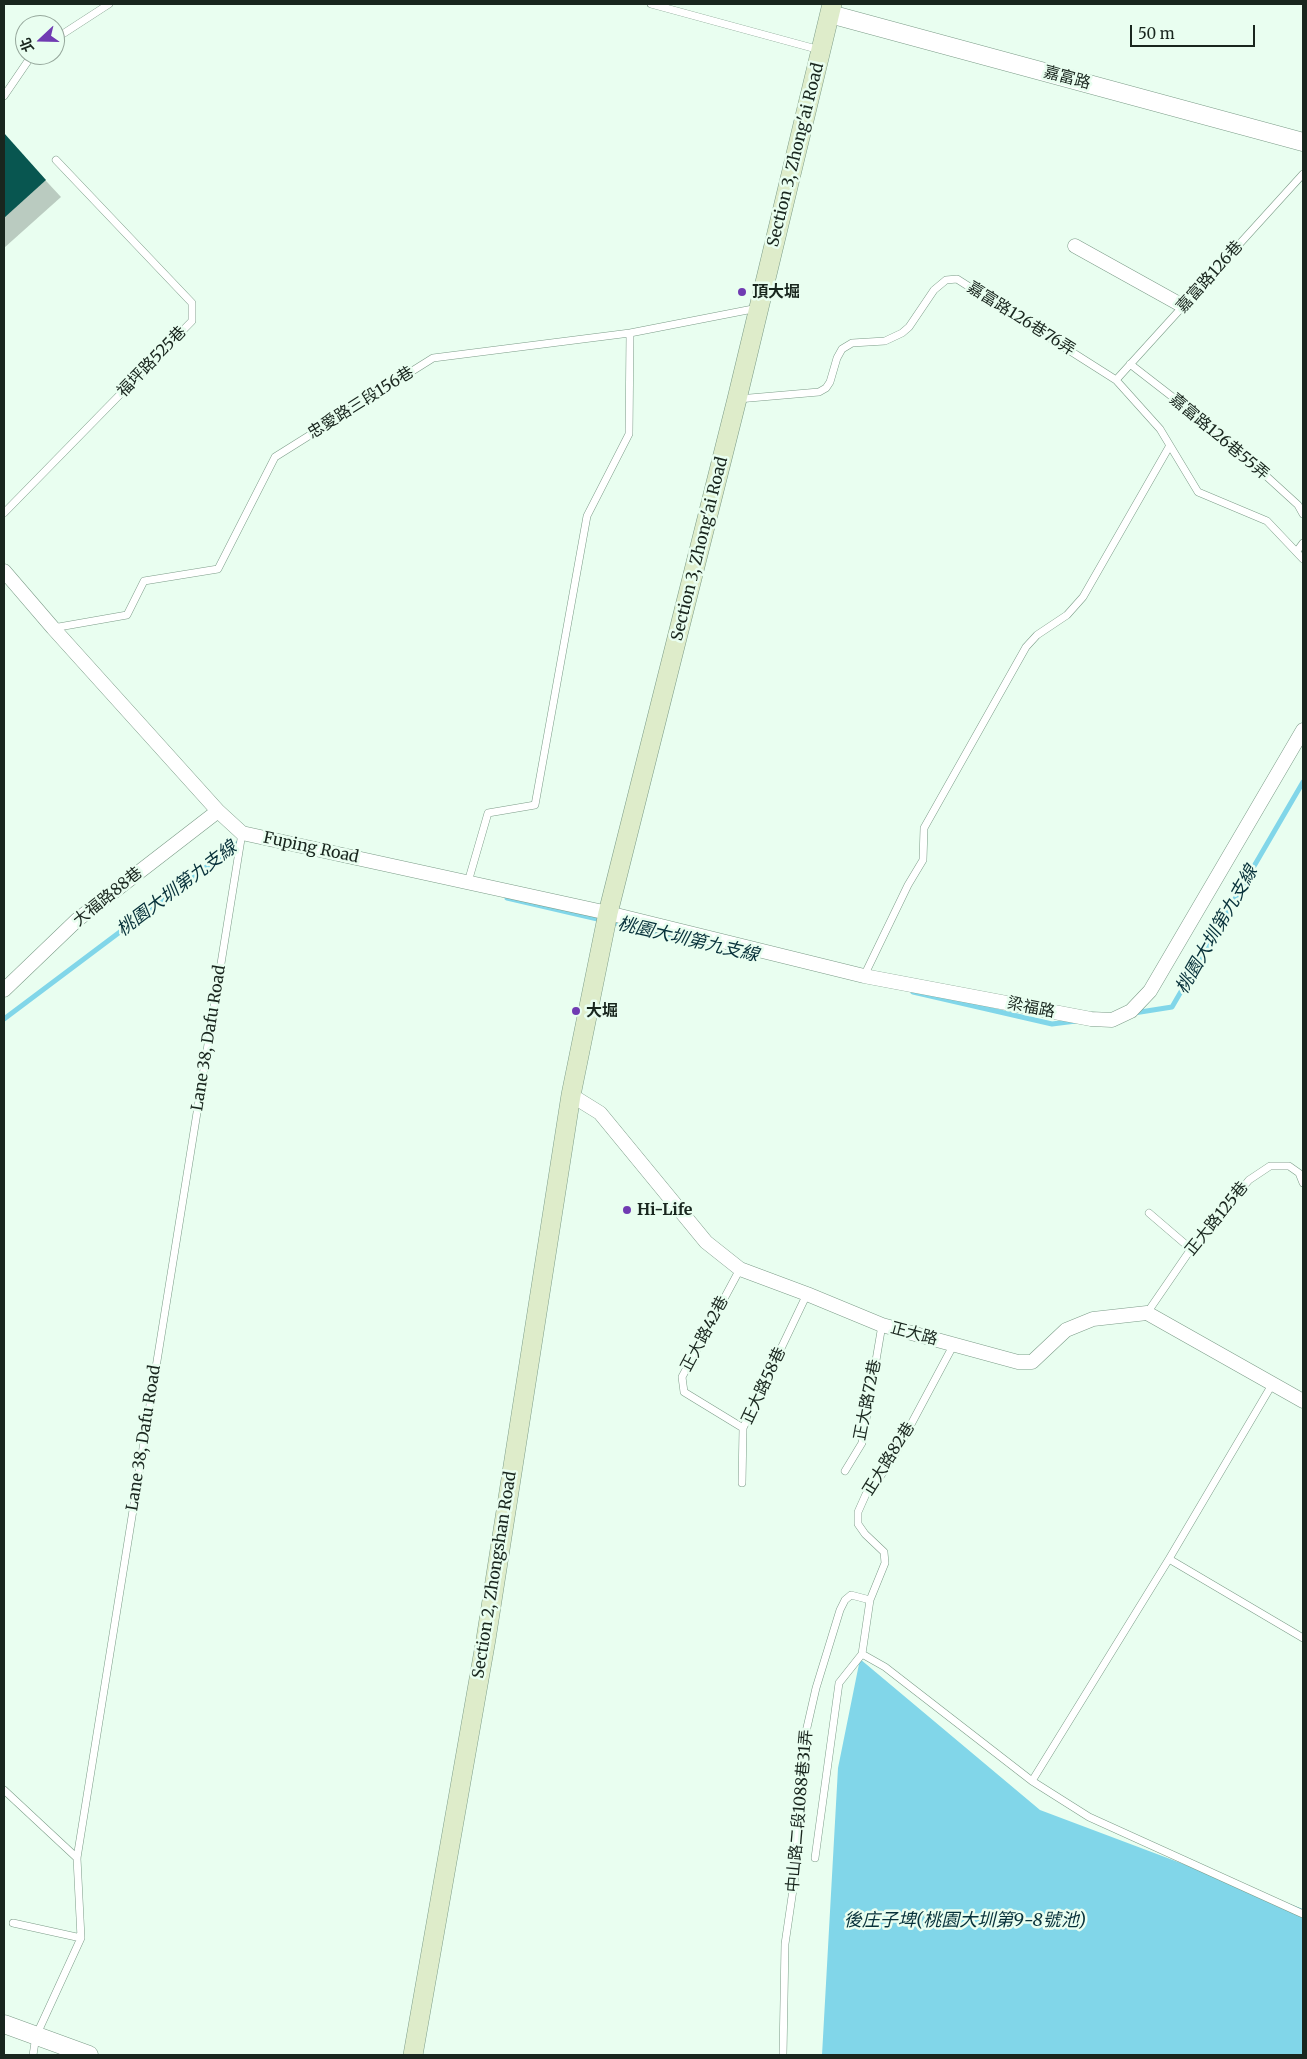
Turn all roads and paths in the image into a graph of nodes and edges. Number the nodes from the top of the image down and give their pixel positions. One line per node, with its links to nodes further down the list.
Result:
1 (110, 4): 4 (lane)
2 (651, 4): 5 (lane)
3 (831, 9): 5 (main road, Section 3, Zhong'ai Road); 8 (street, 嘉富路)
4 (65, 33)
5 (821, 50): 13 (main road, Section 3, Zhong'ai Road)
6 (25, 65): 7 (lane)
7 (4, 96)
8 (1303, 142)
9 (56, 160): 19 (lane, 福坪路525巷)
10 (1303, 174): 12 (lane, 嘉富路126巷)
11 (1075, 246): 12 (street)
12 (1183, 306): 15 (lane, 嘉富路126巷)
13 (759, 308): 14 (lane, 忠愛路三段156巷); 17 (main road, Section 3, Zhong'ai Road)
14 (630, 332): 25 (lane, 忠愛路三段156巷); 29 (lane)
15 (1130, 364): 16 (lane, 嘉富路126巷); 20 (lane, 嘉富路126巷55弄)
16 (1116, 380): 17 (lane, 嘉富路126巷76弄); 18 (lane)
17 (738, 399): 30 (main road, Section 3, Zhong'ai Road)
18 (1170, 447): 22 (lane); 31 (lane)
19 (4, 513)
20 (1303, 514)
21 (1303, 543): 22 (lane)
22 (1297, 551): 23 (lane)
23 (1303, 558)
24 (4, 571): 25 (street, Fuping Road)
25 (53, 628): 27 (street, Fuping Road)
26 (1303, 730): 31 (street, 梁福路)
27 (218, 810): 28 (street, Fuping Road); 32 (street, 大福路88巷)
28 (242, 833): 29 (street, Fuping Road); 53 (lane, Lane 38, Dafu Road)
29 (468, 882): 30 (street, Fuping Road)
30 (607, 918): 31 (street, 梁福路); 33 (main road, Section 3, Zhong'ai Road)
31 (864, 976)
32 (4, 990)
33 (571, 1094): 37 (street, 正大路); 62 (main road, Section 2, Zhongshan Road)
34 (1303, 1183): 36 (lane, 正大路125巷)
35 (1149, 1213): 36 (lane)
36 (1191, 1249): 39 (lane, 正大路125巷)
37 (740, 1269): 38 (street, 正大路); 44 (lane, 正大路42巷)
38 (807, 1294): 40 (street, 正大路); 44 (lane, 正大路58巷)
39 (1147, 1313): 41 (street, 正大路); 42 (street)
40 (882, 1325): 41 (street, 正大路); 45 (lane, 正大路72巷)
41 (954, 1344): 48 (lane, 正大路82巷)
42 (1273, 1383): 43 (street); 47 (lane)
43 (1303, 1400)
44 (743, 1428): 46 (lane, 正大路58巷)
45 (844, 1471)
46 (742, 1483)
47 (1169, 1558): 49 (lane); 51 (lane)
48 (870, 1600): 50 (lane, 正大路82巷); 63 (lane, 中山路二段1088巷31弄)
49 (1303, 1638)
50 (862, 1654): 51 (lane); 54 (lane)
51 (1032, 1781): 55 (lane)
52 (4, 1790): 53 (lane)
53 (77, 1858): 57 (lane, Lane 38, Dafu Road)
54 (815, 1858)
55 (1303, 1914)
56 (14, 1923): 57 (lane)
57 (81, 1938): 59 (lane, Lane 38, Dafu Road)
58 (4, 2024): 59 (street)
59 (36, 2036): 60 (lane, Lane 38, Dafu Road); 61 (street)
60 (34, 2055)
61 (89, 2055)
62 (413, 2055)
63 (782, 2055)

